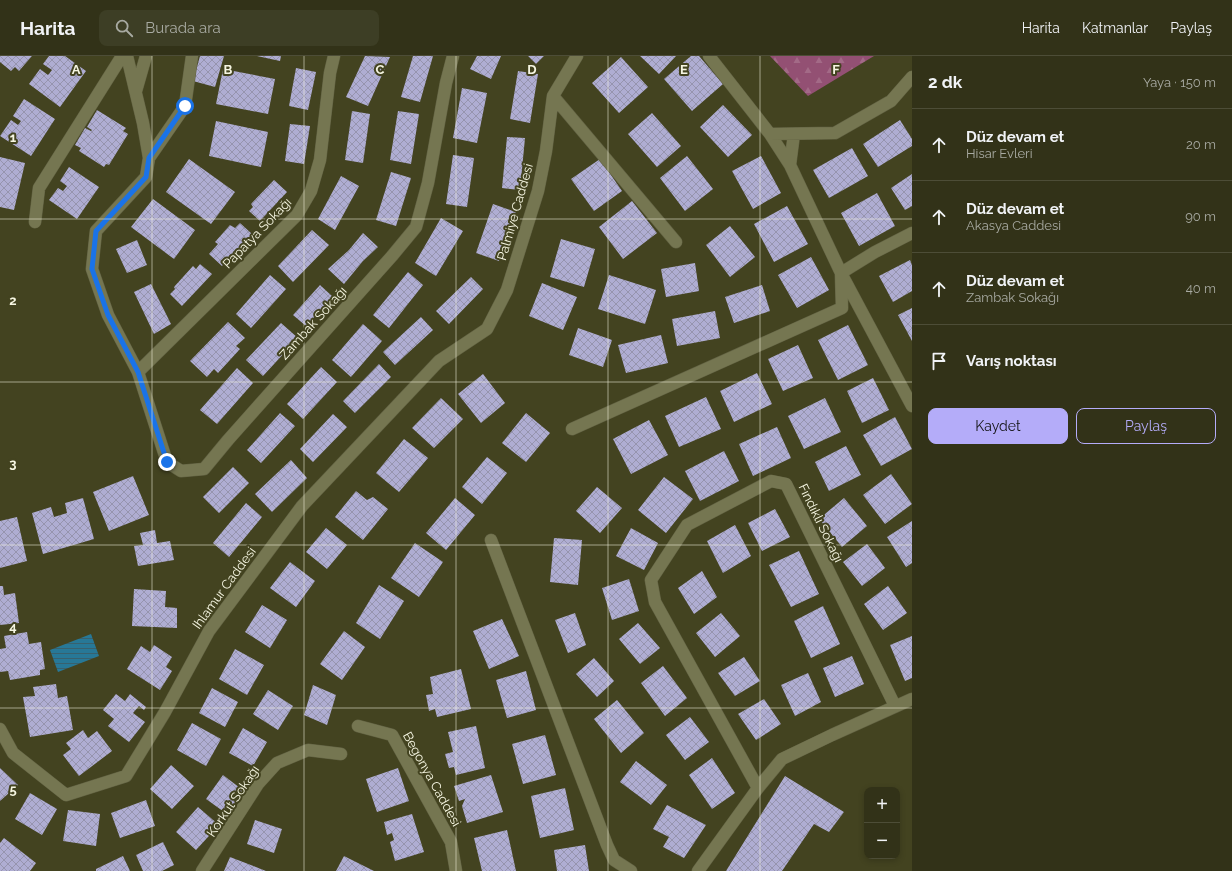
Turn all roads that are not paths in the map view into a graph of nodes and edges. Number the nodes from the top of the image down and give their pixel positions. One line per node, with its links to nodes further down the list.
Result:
1 (122, 56): 16 (street)
2 (127, 56): 10 (street)
3 (146, 56): 10 (street)
4 (192, 56): 14 (street)
5 (334, 56): 21 (street, Papatya Sokağı)
6 (453, 56): 21 (street, Zambak Sokağı)
7 (577, 56): 11 (street, Palmiye Caddesi)
8 (709, 56): 12 (street)
9 (912, 77): 13 (street)
10 (136, 92): 14 (street)
11 (553, 96): 18 (street); 20 (street, Palmiye Caddesi)
12 (770, 134): 13 (street); 15 (street)
13 (794, 134): 15 (street)
14 (149, 158): 21 (street, Zambak Sokağı)
15 (790, 165): 19 (street)
16 (35, 222)
17 (912, 232): 19 (street)
18 (676, 242)
19 (841, 273): 22 (street); 23 (street)
20 (487, 329): 28 (street, Ihlamur Caddesi)
21 (138, 372)
22 (912, 406)
23 (572, 429)
24 (491, 540): 31 (street)
25 (912, 699): 26 (street)
26 (895, 706): 30 (street); 30 (street, Fındıklı Sokağı)
27 (358, 726): 33 (street, Begonya Caddesi)
28 (0, 729)
29 (342, 754): 32 (street, Korkut Sokağı)
30 (758, 788): 35 (street)
31 (614, 866): 34 (street)
32 (202, 871)
33 (456, 871)
34 (631, 871)
35 (698, 871)

